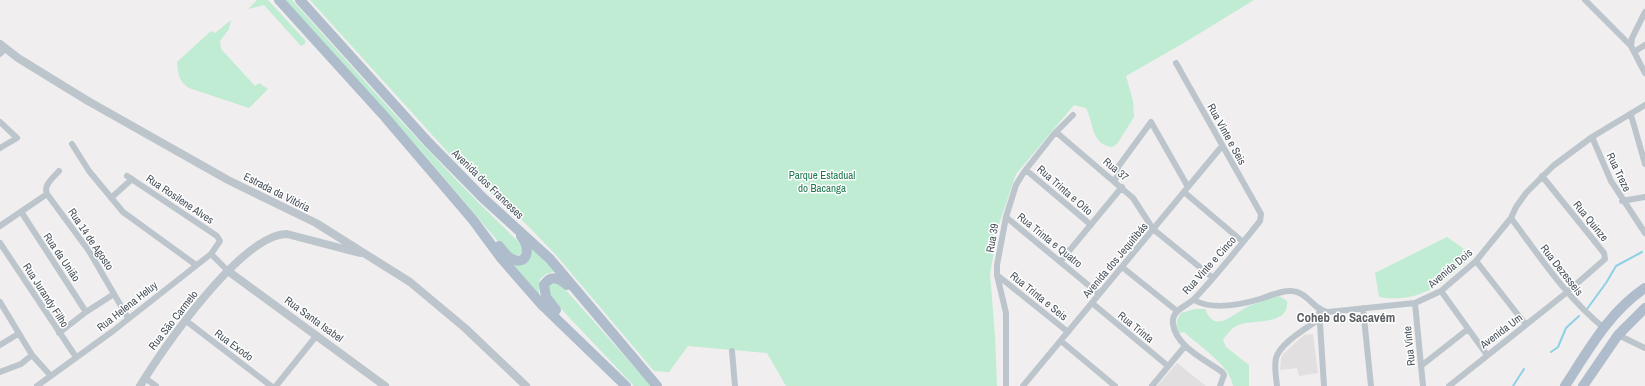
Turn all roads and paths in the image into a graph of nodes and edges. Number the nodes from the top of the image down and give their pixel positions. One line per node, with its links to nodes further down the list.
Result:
1 (279, 0): 35 (main road)
2 (300, 0): 29 (main road, Avenida dos Franceses)
3 (1585, 0): 7 (street)
4 (1645, 12): 7 (street)
5 (1645, 45): 7 (street)
6 (2, 49): 43 (street, Estrada da Vitória)
7 (1632, 49): 9 (street)
8 (1176, 63): 17 (street, Rua Vinte e Seis)
9 (1645, 72)
10 (1645, 104): 12 (street, Avenida Dois)
11 (1073, 115): 14 (street, Rua 39)
12 (1631, 115): 15 (street, Avenida Dois); 19 (street)
13 (0, 122): 18 (street)
14 (1056, 132): 20 (street, Rua 39); 23 (street, Rua 37)
15 (1592, 137): 22 (street, Avenida Dois); 30 (street, Rua Treze)
16 (72, 144): 28 (street)
17 (1222, 146): 25 (street, Avenida dos Jequitibás); 32 (street, Rua Vinte e Seis)
18 (0, 148)
19 (1645, 164)
20 (1026, 170): 33 (street, Rua 39); 36 (street, Rua Trinta e Oito)
21 (59, 171): 26 (street)
22 (1542, 176): 34 (street, Avenida Dois); 53 (street, Rua Quinze)
23 (1114, 181): 24 (street, Rua 37); 25 (street)
24 (1122, 187): 36 (street, Rua Trinta e Oito); 38 (street, Rua 37)
25 (1186, 190): 38 (street, Avenida dos Jequitibás); 40 (street)
26 (47, 194): 31 (street); 54 (street, Rua 14 de Agosto)
27 (1645, 197): 30 (street)
28 (111, 198): 42 (street, Rua Rosilene Alves); 46 (street)
29 (483, 198): 35 (main road); 76 (main road, Avenida dos Franceses)
30 (1622, 201): 39 (street, Rua Treze)
31 (22, 213): 37 (street); 64 (street, Rua da União)
32 (1261, 214): 40 (street, Rua Vinte e Cinco)
33 (1006, 217): 45 (street, Rua Trinta e Quatro); 49 (street, Rua 39)
34 (1511, 218): 44 (street, Avenida Dois); 53 (street, Rua Dezesseis)
35 (473, 220): 82 (main road)
36 (1090, 225): 45 (street, Rua Trinta e Oito)
37 (0, 226)
38 (1153, 229): 47 (street, Avenida dos Jequitibás); 50 (street, Rua 37)
39 (1645, 233)
40 (1243, 242): 50 (street, Rua Vinte e Cinco)
41 (0, 243): 72 (street, Rua Jurandy Filho)
42 (211, 254): 46 (street, Rua Helena Heluy); 48 (street)
43 (367, 255): 48 (street, Rua São Carmelo); 98 (street, Estrada da Vitória)
44 (1476, 261): 52 (street, Avenida Dois); 68 (street)
45 (1060, 262): 55 (street, Rua Trinta e Quatro)
46 (196, 265): 65 (street, Rua Helena Heluy)
47 (1122, 267): 55 (street, Avenida dos Jequitibás); 63 (street)
48 (228, 271): 67 (street, Rua São Carmelo); 74 (street, Rua Santa Isabel)
49 (997, 275): 71 (street, Rua Trinta e Seis); 102 (street, Rua 39)
50 (1213, 278): 56 (street, Rua Vinte e Cinco)
51 (1645, 288): 70 (main road)
52 (1440, 291): 59 (street, Avenida Dois); 69 (street)
53 (1566, 293): 68 (street, Avenida Um); 70 (street, Rua Dezesseis)
54 (114, 294): 64 (street); 65 (street, Rua 14 de Agosto)
55 (1099, 294): 58 (street, Avenida dos Jequitibás)
56 (1194, 300): 60 (street); 63 (street, Rua Vinte e Cinco)
57 (0, 302): 73 (street)
58 (1092, 303): 71 (street, Avenida dos Jequitibás); 87 (street, Rua Trinta)
59 (1414, 304): 61 (street, Avenida Dois); 88 (street, Rua Vinte)
60 (1319, 308): 61 (street, Avenida Dois); 66 (street)
61 (1363, 308): 109 (street)
62 (1645, 308): 75 (main road)
63 (1177, 311): 79 (street)
64 (86, 312): 72 (street)
65 (128, 318): 85 (street, Rua Helena Heluy)
66 (1319, 319): 107 (street); 108 (street)
67 (185, 320): 91 (street, Rua São Carmelo); 95 (street, Rua Exodo)
68 (1526, 325): 84 (street, Avenida Um)
69 (1468, 329): 84 (street); 88 (street)
70 (1603, 329): 86 (main road); 112 (main road)
71 (1068, 332): 77 (street, Avenida dos Jequitibás)
72 (58, 333): 85 (street, Rua Jurandy Filho)
73 (18, 334): 78 (street); 83 (street)
74 (317, 335): 96 (street); 97 (street, Rua Santa Isabel)
75 (1618, 335): 80 (street); 86 (main road)
76 (617, 339): 82 (main road); 100 (main road, Avenida dos Franceses)
77 (1061, 341): 103 (street, Avenida dos Jequitibás); 104 (street)
78 (0, 345)
79 (1185, 346): 87 (street); 106 (street)
80 (1645, 348)
81 (732, 351): 101 (street)
82 (593, 353): 99 (main road)
83 (32, 355): 89 (street); 90 (street)
84 (1487, 355): 111 (street, Avenida Um)
85 (76, 357): 90 (street, Rua Helena Heluy)
86 (1602, 357): 113 (main road)
87 (1168, 366): 105 (street)
88 (1421, 366): 110 (street, Rua Vinte)
89 (0, 372)
90 (50, 376): 92 (street, Rua Helena Heluy)
91 (145, 378): 93 (street, Rua São Carmelo); 94 (street)
92 (37, 386)
93 (140, 386)
94 (156, 386)
95 (271, 386)
96 (276, 386)
97 (385, 386)
98 (526, 386)
99 (626, 386)
100 (658, 386)
101 (735, 386)
102 (1006, 386)
103 (1023, 386)
104 (1115, 386)
105 (1152, 386)
106 (1220, 386)
107 (1277, 386)
108 (1324, 386)
109 (1371, 386)
110 (1423, 386)
111 (1449, 386)
112 (1565, 386)
113 (1583, 386)

